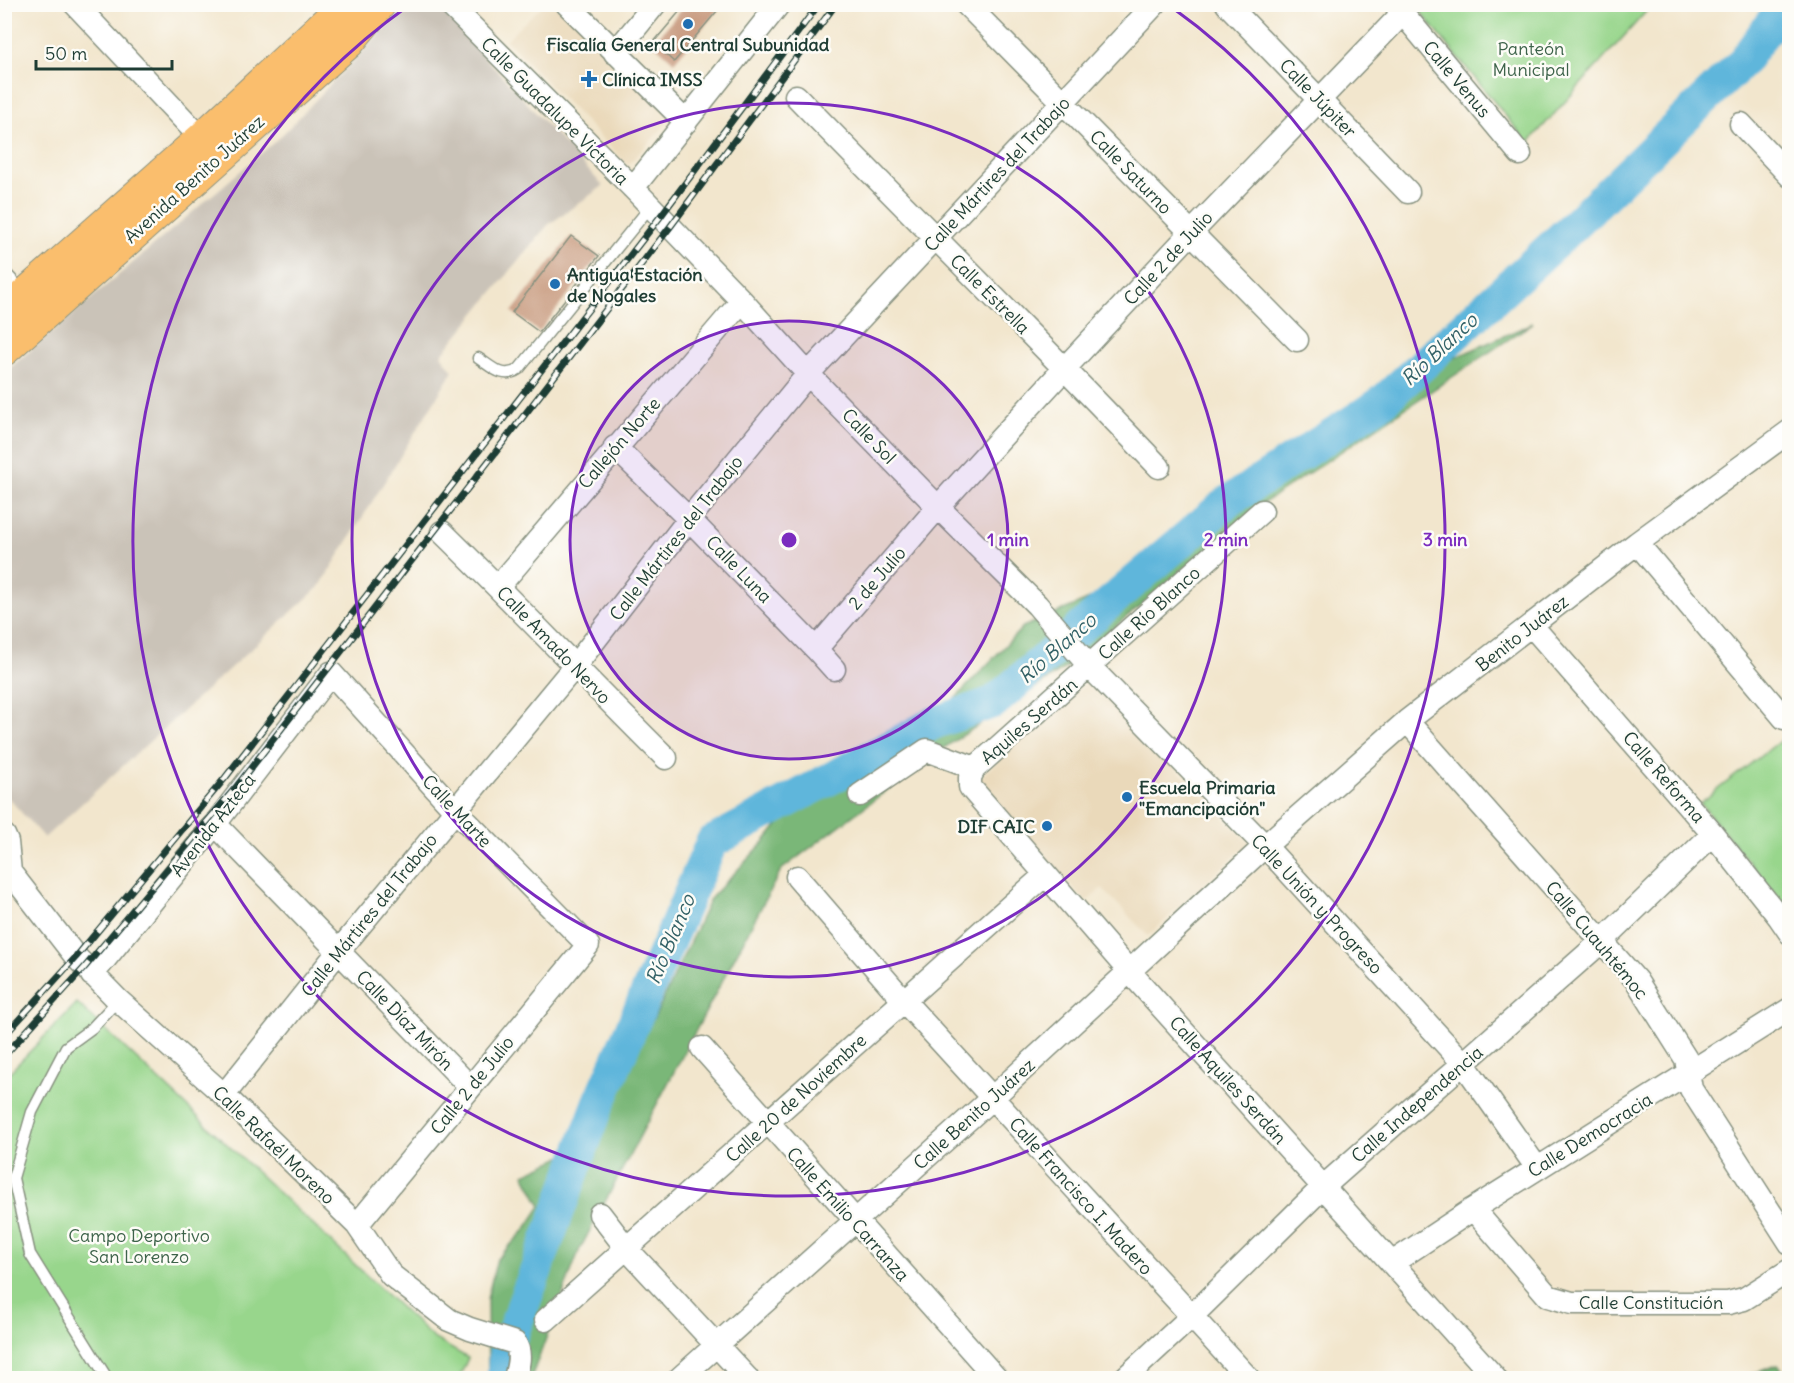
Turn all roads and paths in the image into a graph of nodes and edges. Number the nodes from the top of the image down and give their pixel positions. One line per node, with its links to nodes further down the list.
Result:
1 (75, 4): 19 (street)
2 (347, 4): 19 (main road, Avenida Benito Juárez)
3 (379, 4): 28 (main road, Avenida Benito Juárez)
4 (449, 4): 22 (street, Calle Guadalupe Victoria)
5 (567, 4): 13 (street)
6 (655, 4): 13 (street)
7 (762, 4): 17 (street)
8 (779, 4): 17 (street)
9 (966, 4): 16 (street, Calle Saturno)
10 (1155, 4): 16 (street, Calle Mártires del Trabajo)
11 (1227, 4): 15 (street, Calle Júpiter)
12 (1398, 9): 15 (street, Calle 2 de Julio); 20 (street, Calle Venus)
13 (615, 53): 17 (street)
14 (796, 96): 26 (street, Calle Estrella)
15 (1319, 99): 23 (street, Calle Júpiter); 25 (street, Calle 2 de Julio)
16 (1064, 103): 25 (street, Calle Saturno); 26 (street, Calle Mártires del Trabajo)
17 (682, 117): 22 (street)
18 (1740, 124): 21 (street)
19 (202, 139): 28 (main road, Avenida Benito Juárez)
20 (1520, 154)
21 (1790, 176)
22 (633, 188): 24 (street, Calle Guadalupe Victoria)
23 (1408, 192)
24 (655, 212): 27 (street, Calle Sol); 31 (lane)
25 (1191, 233): 29 (street, Calle Saturno); 32 (street, Calle 2 de Julio)
26 (936, 240): 32 (street, Calle Estrella); 33 (street, Calle Mártires del Trabajo)
27 (742, 301): 33 (street, Calle Sol); 35 (street, Callejón Norte)
28 (17, 303): 30 (main road, Avenida Benito Juárez)
29 (1297, 340)
30 (4, 349)
31 (478, 358)
32 (1065, 368): 36 (street, Calle Estrella); 37 (street, Calle 2 de Julio)
33 (808, 374): 37 (street, Calle Sol); 39 (street, Calle Mártires del Trabajo)
34 (1790, 431): 41 (street, Benito Juárez)
35 (615, 447): 39 (street, Calle Luna); 42 (street, Callejón Norte)
36 (1159, 467)
37 (938, 507): 44 (street, 2 de Julio); 45 (street, Calle Sol)
38 (1262, 511): 45 (street, Calle Río Blanco)
39 (689, 519): 44 (street, Calle Luna); 46 (street, Calle Mártires del Trabajo)
40 (442, 532): 42 (street, Calle Amado Nervo)
41 (1637, 543): 43 (street, Benito Juárez); 49 (street)
42 (498, 586): 46 (street, Calle Amado Nervo)
43 (1532, 626): 50 (street, Benito Juárez); 56 (street, Calle Reforma)
44 (816, 649): 47 (street, Calle Luna)
45 (1084, 661): 52 (street, Aquiles Serdán); 58 (street, Calle Unión y Progreso)
46 (574, 667): 51 (street, Calle Amado Nervo); 54 (street, Calle Mártires del Trabajo)
47 (834, 669)
48 (331, 673): 54 (street, Calle Marte); 55 (street, Avenida Azteca)
49 (1784, 718)
50 (1407, 721): 58 (street, Benito Juárez); 62 (street, Calle Cuauhtémoc)
51 (666, 758)
52 (972, 773): 53 (street); 59 (street, Calle Aquiles Serdán)
53 (860, 795)
54 (455, 810): 63 (street, Calle Marte); 64 (street, Calle Mártires del Trabajo)
55 (214, 824): 64 (street, Calle Díaz Mirón); 66 (street, Avenida Azteca)
56 (1713, 834): 61 (street, Calle Reforma); 62 (street, Calle Independencia)
57 (4, 835): 66 (street, Calle Rafaél Moreno)
58 (1265, 846): 65 (street, Calle Benito Juárez); 71 (street, Calle Unión y Progreso)
59 (1044, 875): 65 (street, Calle Aquiles Serdán); 67 (street, Calle 20 de Noviembre)
60 (797, 877): 67 (street, Calle Francisco I. Madero)
61 (1790, 933)
62 (1601, 942): 71 (street, Calle Independencia); 72 (street, Calle Cuauhtémoc)
63 (588, 945): 73 (street, Calle 2 de Julio)
64 (338, 952): 73 (street, Calle Díaz Mirón); 74 (street, Calle Mártires del Trabajo)
65 (1130, 971): 75 (street, Calle Benito Juárez); 78 (street, Calle Aquiles Serdán)
66 (92, 975): 68 (street, Calle Rafaél Moreno)
67 (904, 1001): 75 (street, Calle Francisco I. Madero); 76 (street, Calle 20 de Noviembre)
68 (112, 1006): 74 (street, Calle Rafaél Moreno); 90 (lane)
69 (1790, 1010): 72 (street, Calle Democracia)
70 (702, 1048): 76 (street, Calle Emilio Carranza)
71 (1464, 1064): 77 (street, Calle Unión y Progreso); 78 (street, Calle Independencia)
72 (1688, 1074): 77 (street, Calle Democracia); 83 (street, Calle Cuauhtémoc)
73 (470, 1087): 82 (street, Calle 2 de Julio)
74 (224, 1095): 82 (street, Calle Rafaél Moreno)
75 (992, 1098): 81 (street, Calle Benito Juárez); 87 (street, Calle Francisco I. Madero)
76 (768, 1124): 81 (street, Calle Emilio Carranza); 84 (street, Calle 20 de Noviembre)
77 (1537, 1168): 79 (street, Calle Democracia)
78 (1323, 1187): 85 (street, Calle Aquiles Serdán); 87 (street, Calle Independencia)
79 (1473, 1209): 85 (street, Calle Democracia); 86 (street, Calle Constitución)
80 (600, 1214): 84 (street)
81 (854, 1221): 89 (street, Calle Benito Juárez); 94 (street, Calle Emilio Carranza)
82 (357, 1225): 91 (street, Calle Rafaél Moreno)
83 (1790, 1243)
84 (627, 1249): 88 (street, Calle 20 de Noviembre); 89 (street)
85 (1392, 1263): 97 (street, Calle Aquiles Serdán)
86 (1790, 1270)
87 (1192, 1317): 95 (street, Calle Independencia); 96 (street, Calle Francisco I. Madero)
88 (546, 1320)
89 (716, 1346): 92 (street, Calle Benito Juárez); 93 (street)
90 (107, 1378)
91 (515, 1378)
92 (680, 1378)
93 (747, 1378)
94 (996, 1378)
95 (1125, 1378)
96 (1248, 1378)
97 (1495, 1378)

